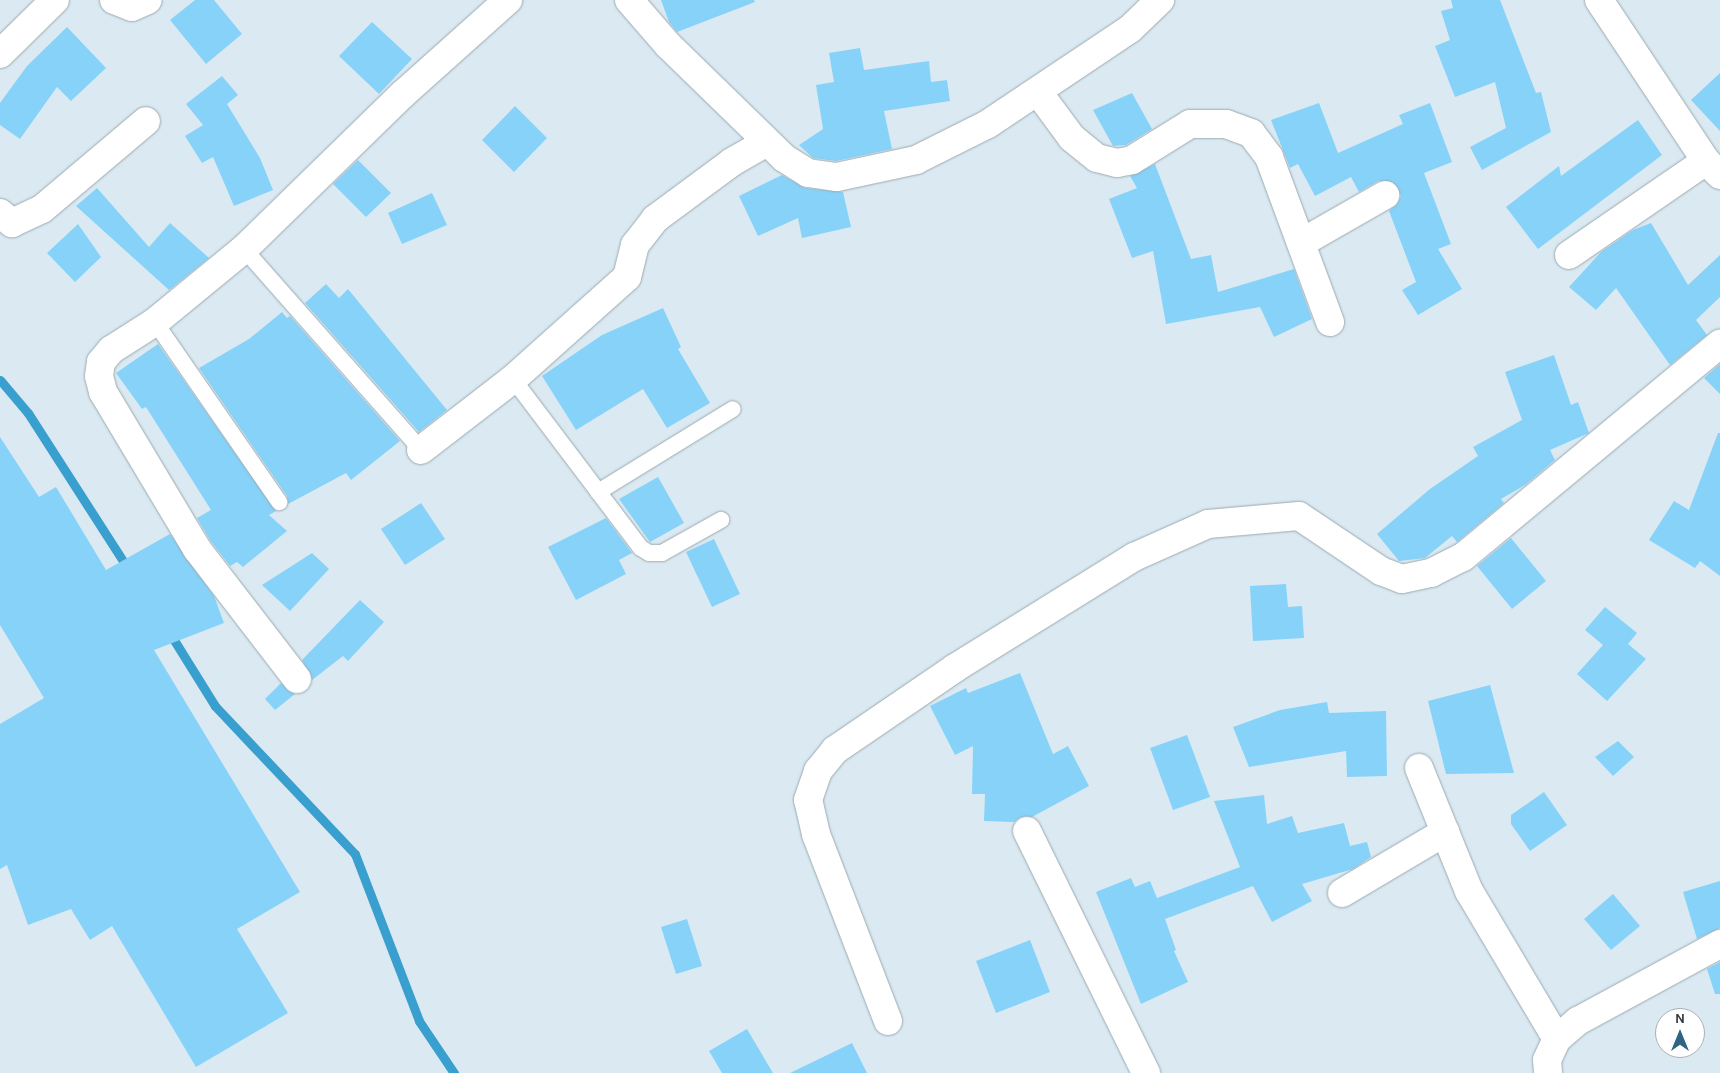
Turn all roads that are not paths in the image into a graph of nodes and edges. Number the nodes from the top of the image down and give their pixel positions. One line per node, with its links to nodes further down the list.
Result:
1 (55, 0): 8 (street)
2 (114, 0): 3 (street)
3 (148, 0)
4 (508, 0): 16 (street)
5 (630, 0): 11 (street)
6 (1160, 0): 9 (street)
7 (1599, 0): 12 (street)
8 (0, 54)
9 (1038, 92): 11 (street); 15 (street)
10 (146, 121): 14 (street)
11 (767, 142): 21 (street)
12 (1713, 168): 17 (street)
13 (1385, 195): 15 (street)
14 (0, 213)
15 (1301, 243): 19 (street)
16 (244, 249): 18 (street); 23 (lane)
17 (1568, 256)
18 (155, 322): 25 (lane); 27 (street)
19 (1330, 322)
20 (1720, 344): 33 (street)
21 (513, 379): 23 (street); 24 (lane)
22 (734, 409): 24 (lane)
23 (421, 450)
24 (598, 492): 26 (lane)
25 (279, 502)
26 (721, 520)
27 (297, 679)
28 (1419, 768): 30 (street)
29 (1027, 831): 35 (street)
30 (1445, 832): 31 (street); 34 (street)
31 (1342, 892)
32 (1720, 944): 34 (street)
33 (888, 1021)
34 (1557, 1039): 36 (street)
35 (1146, 1073)
36 (1548, 1073)

